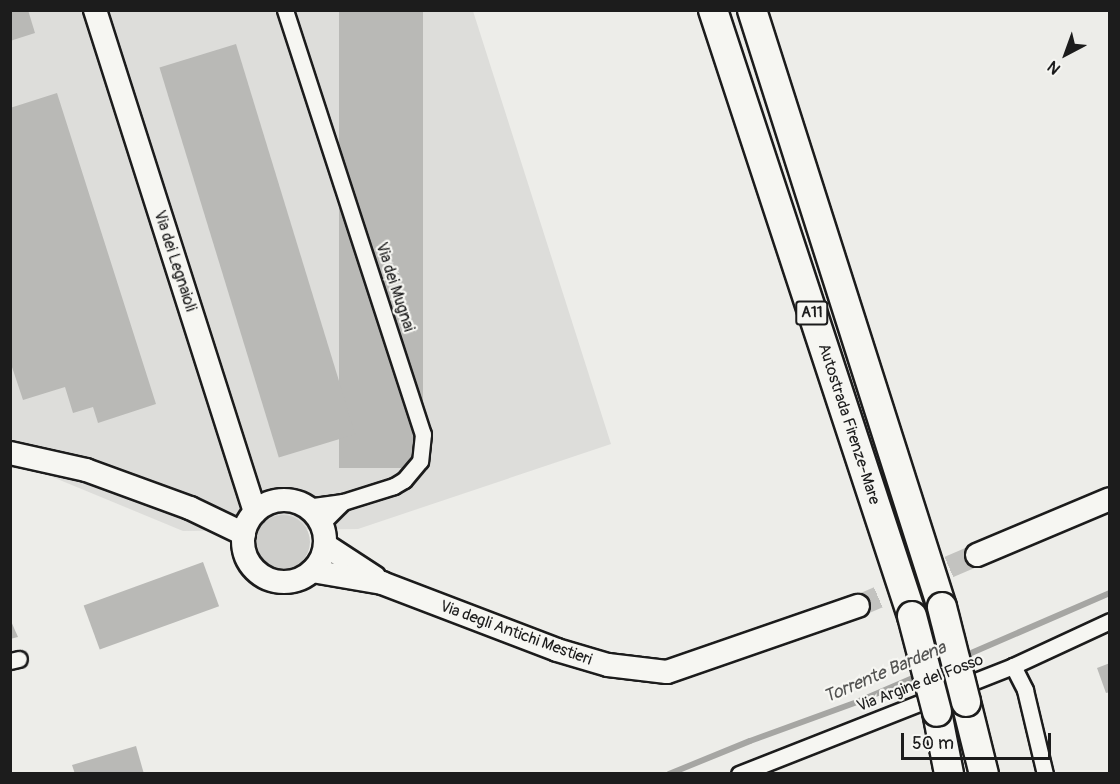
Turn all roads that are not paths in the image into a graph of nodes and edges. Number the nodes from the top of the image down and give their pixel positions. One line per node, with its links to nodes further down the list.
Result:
1 (95, 10): 8 (street, Via dei Legnaioli)
2 (285, 10): 7 (street, Via dei Mugnai)
3 (713, 10): 19 (highway, Autostrada Firenze-Mare / A11, bridge)
4 (752, 10): 20 (highway, Autostrada Firenze-Mare / A11, bridge)
5 (10, 453): 10 (street)
6 (1110, 499): 11 (street)
7 (343, 502): 9 (street, Via dei Mugnai); 9 (street)
8 (255, 512): 9 (street); 10 (street)
9 (317, 525): 12 (street); 13 (street, Via degli Antichi Mestieri)
10 (244, 534): 12 (street)
11 (977, 555)
12 (312, 571): 13 (street, Via degli Antichi Mestieri)
13 (382, 582): 14 (street, Via degli Antichi Mestieri)
14 (858, 606)
15 (1110, 621): 16 (street, Via Argine del Fosso)
16 (1013, 666): 17 (street, Via Argine del Fosso); 21 (street)
17 (762, 769): 18 (street, Via Argine del Fosso)
18 (739, 774)
19 (949, 774)
20 (984, 774)
21 (1044, 774)

